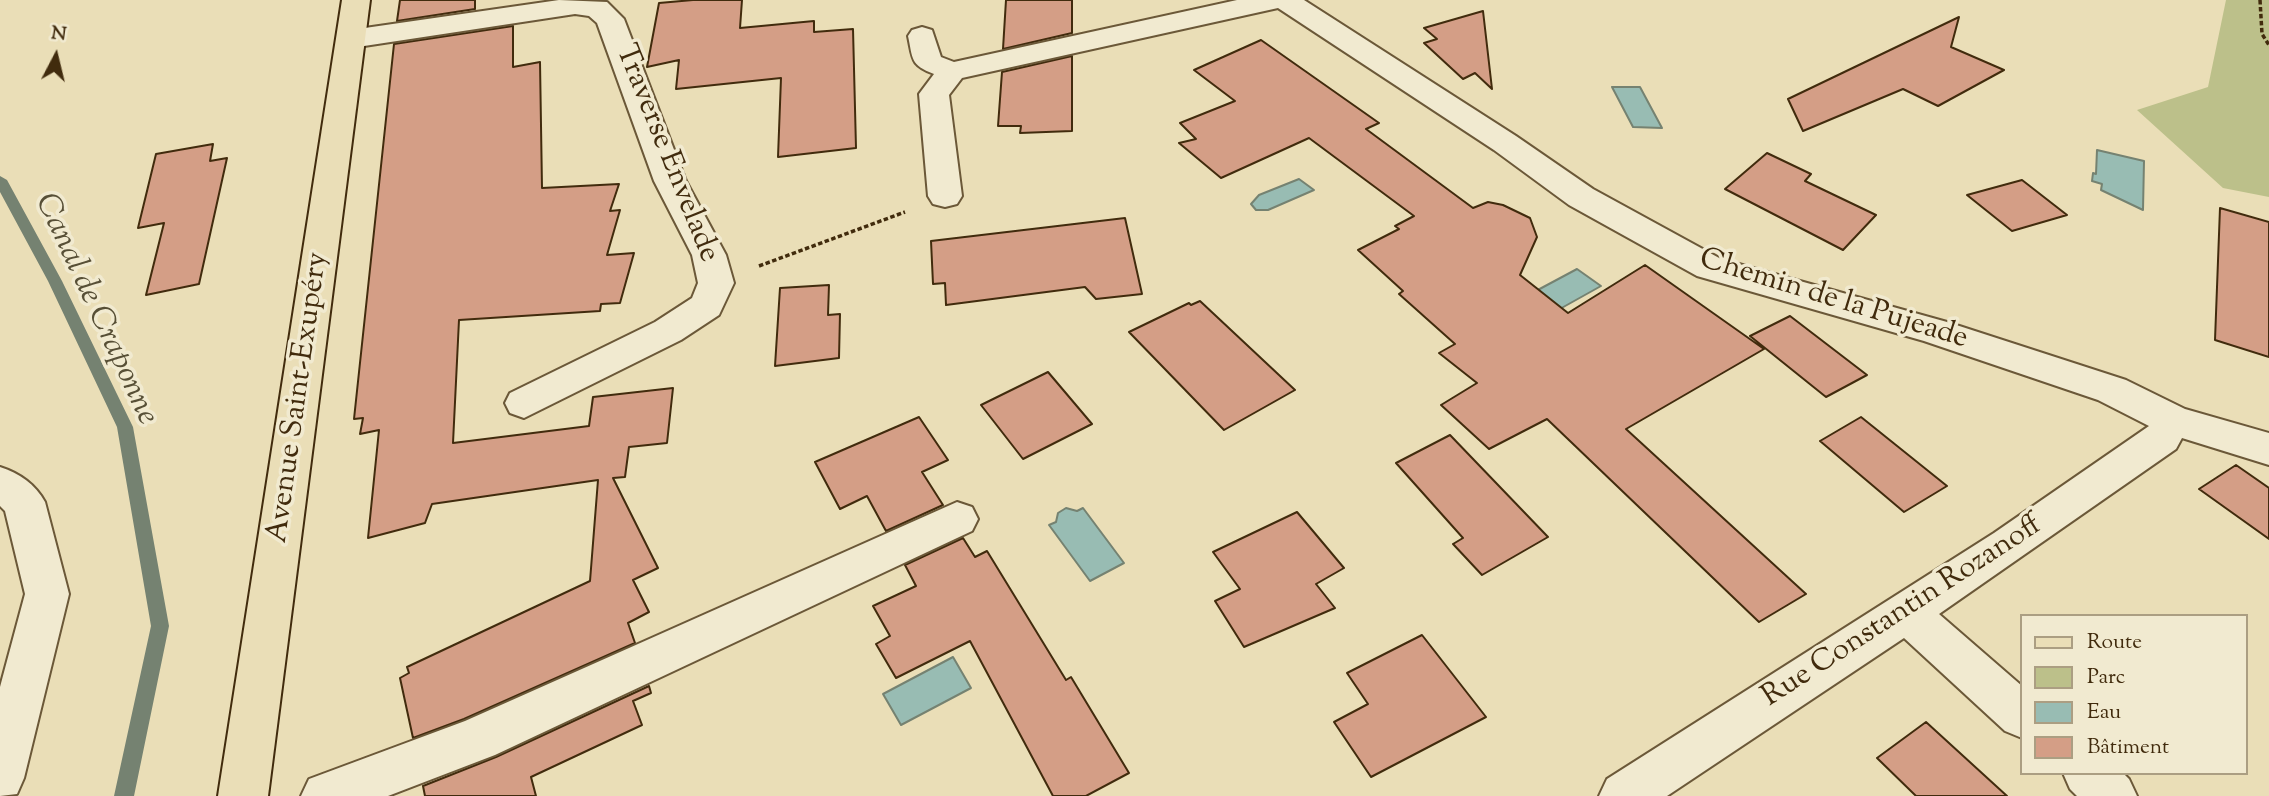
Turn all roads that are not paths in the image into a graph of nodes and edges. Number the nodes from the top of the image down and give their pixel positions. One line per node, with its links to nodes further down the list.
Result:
1 (356, 0): 5 (main road, Avenue Saint-Exupéry)
2 (1275, 0): 6 (street)
3 (1285, 0): 9 (street, Chemin de la Pujeade)
4 (922, 36): 6 (street)
5 (351, 39): 8 (street, Traverse Envelade); 17 (main road, Avenue Saint-Exupéry)
6 (953, 71): 7 (street)
7 (945, 197)
8 (524, 403)
9 (2173, 421): 10 (street, Chemin de la Pujeade); 13 (street, Rue Constantin Rozanoff)
10 (2269, 449)
11 (0, 483): 16 (street)
12 (957, 519): 18 (street)
13 (1906, 612): 14 (street); 19 (street, Rue Constantin Rozanoff)
14 (2021, 715)
15 (2089, 775): 20 (street)
16 (0, 778)
17 (243, 796)
18 (326, 796)
19 (1624, 796)
20 (2112, 796)

